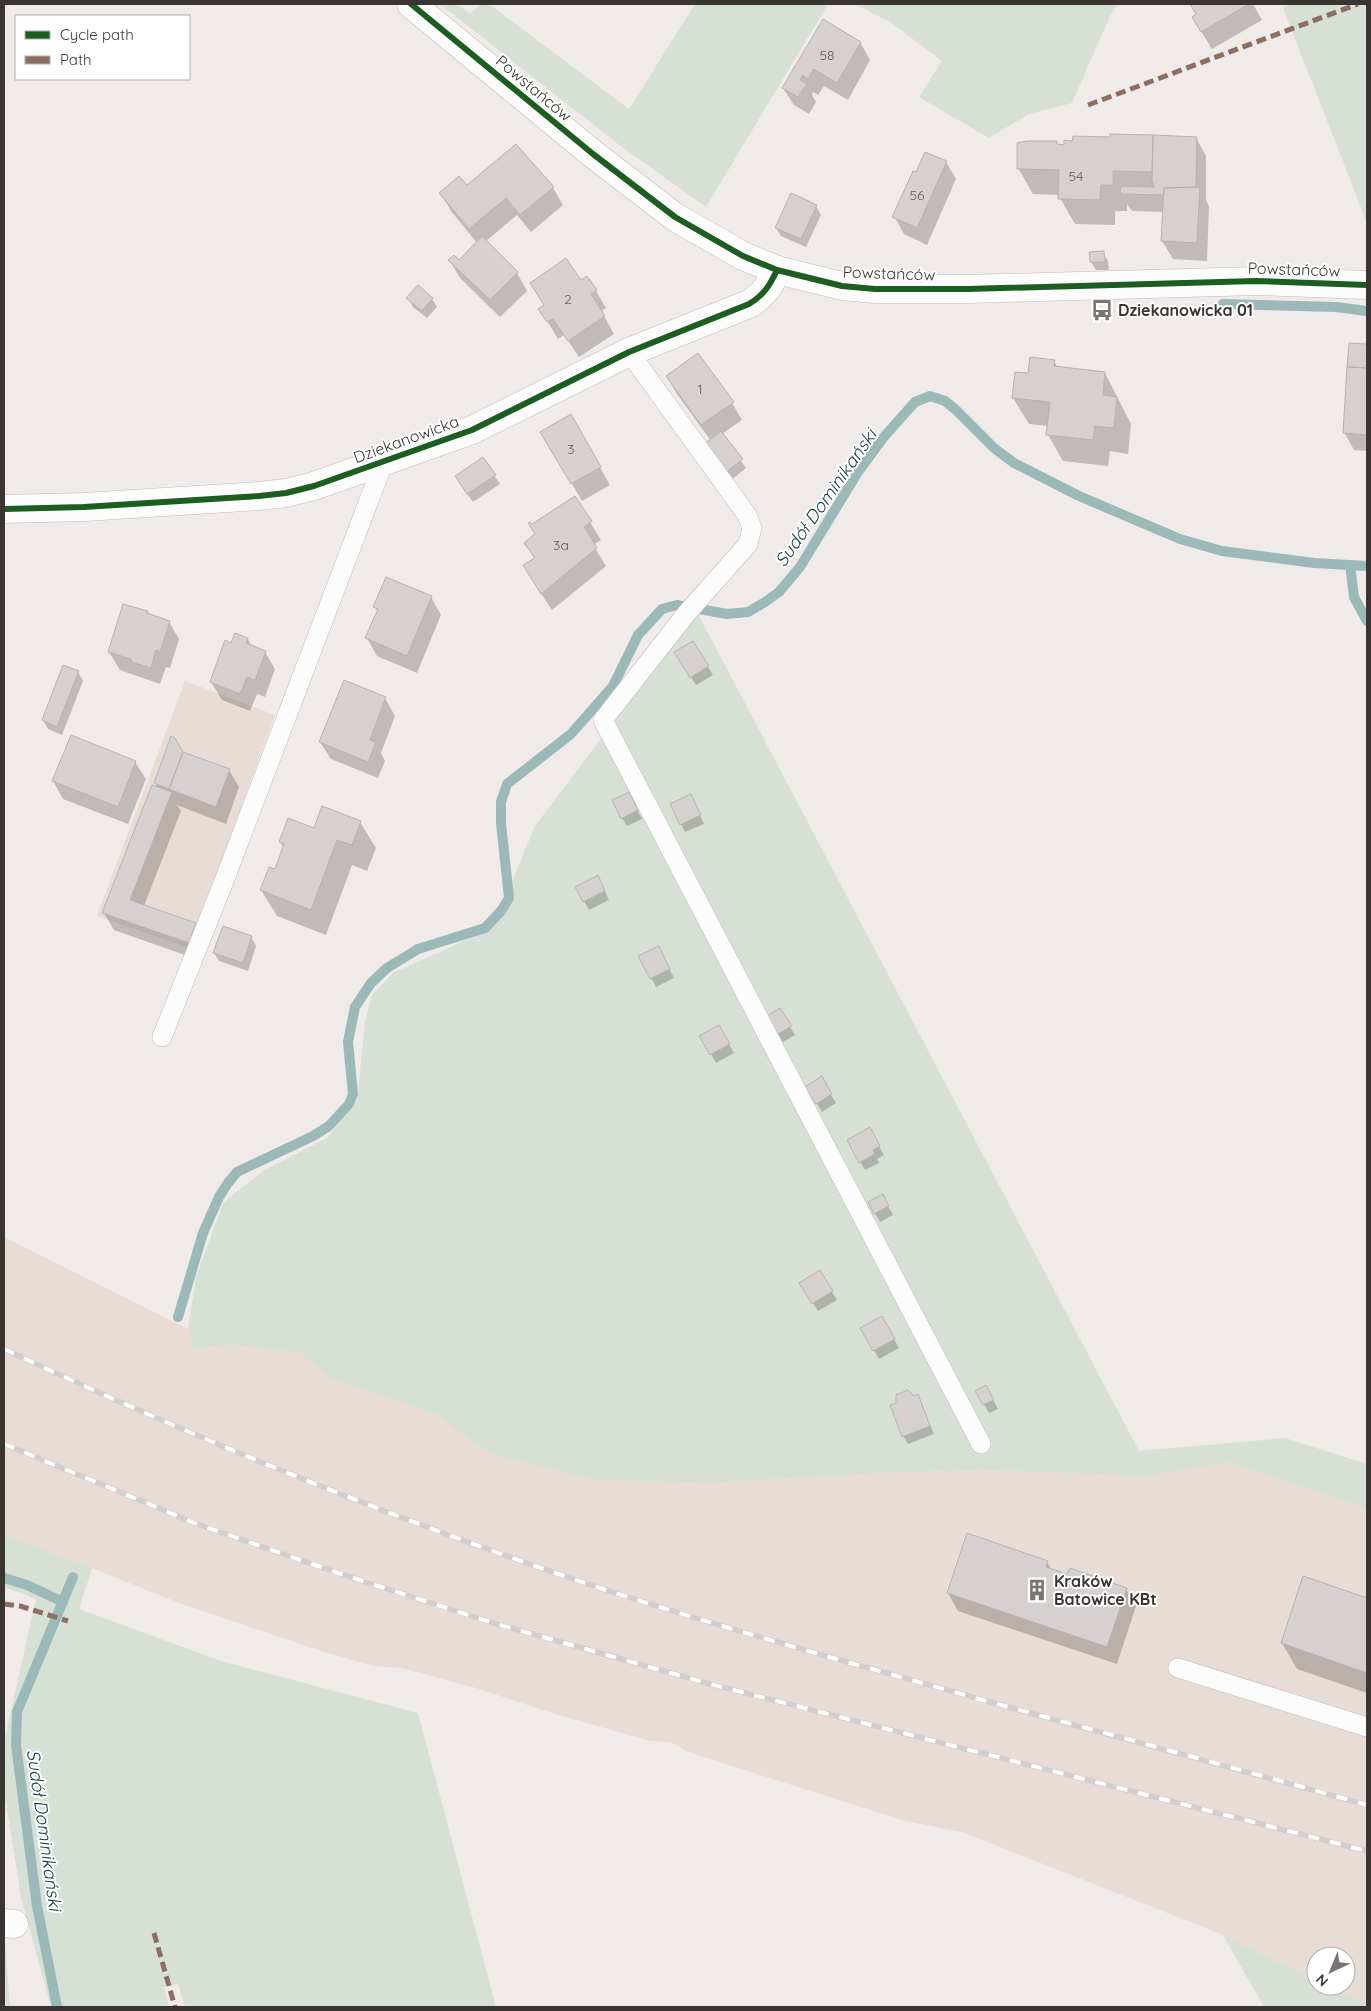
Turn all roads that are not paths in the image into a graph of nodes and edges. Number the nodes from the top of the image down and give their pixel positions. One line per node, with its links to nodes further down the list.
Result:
1 (411, 4): 2 (street, Powstańców)
2 (777, 270): 3 (street, Powstańców); 4 (street, Dziekanowicka)
3 (1367, 285)
4 (629, 352): 5 (street, Dziekanowicka); 8 (lane)
5 (384, 461): 6 (street, Dziekanowicka); 7 (lane)
6 (4, 509)
7 (162, 1037)
8 (981, 1444)
9 (1178, 1668): 10 (lane)
10 (1367, 1728)

